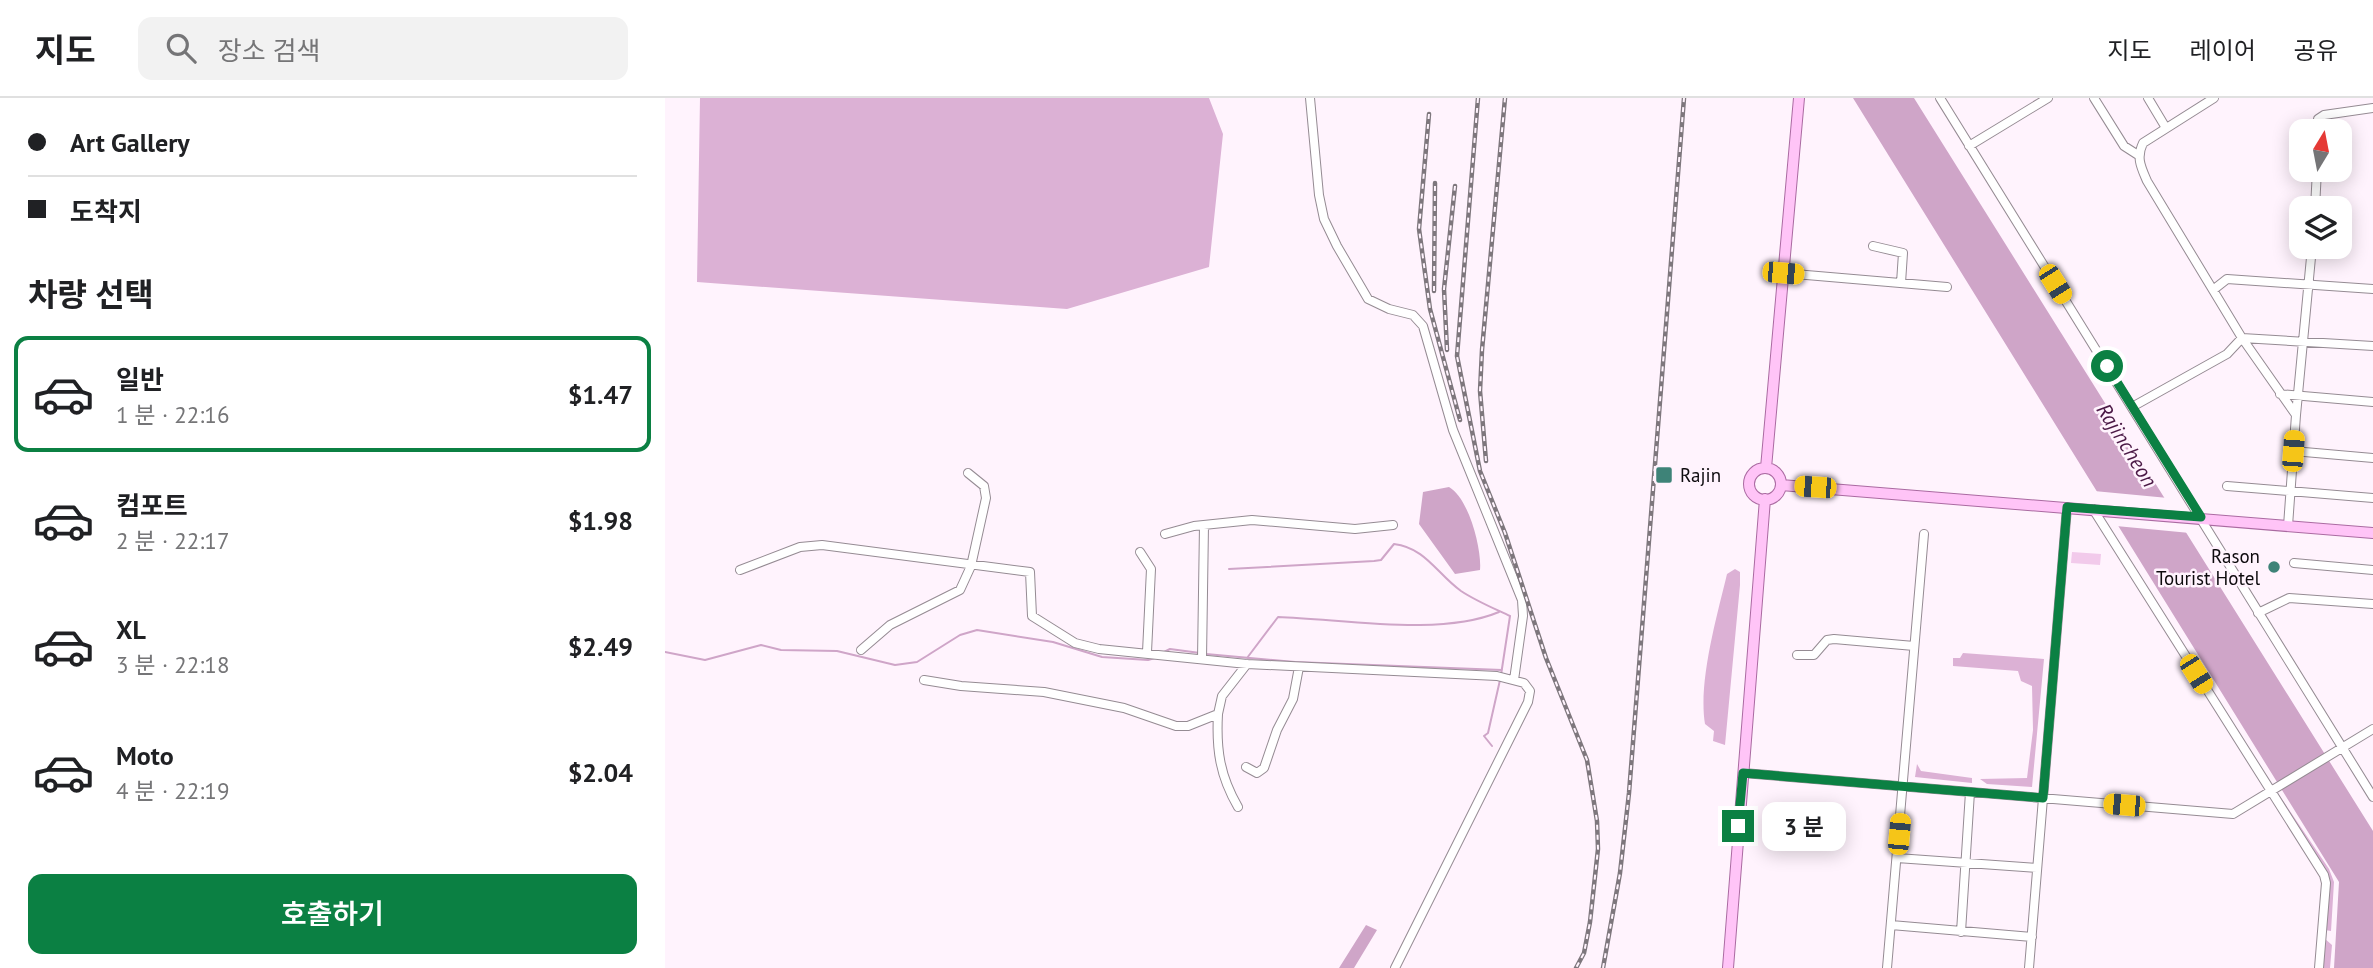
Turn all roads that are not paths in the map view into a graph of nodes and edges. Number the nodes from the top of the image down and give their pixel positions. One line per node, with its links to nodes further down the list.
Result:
1 (1310, 98): 62 (street)
2 (1799, 98): 15 (main road)
3 (1940, 98): 11 (street)
4 (2048, 98): 11 (street)
5 (2094, 98): 12 (street)
6 (2148, 98): 10 (street)
7 (2212, 99): 10 (street)
8 (2373, 108): 9 (street)
9 (2318, 119)
10 (2166, 128): 12 (street)
11 (1969, 146): 27 (street)
12 (2138, 155): 20 (street)
13 (1873, 246): 16 (street)
14 (2311, 259): 17 (street)
15 (1783, 273): 16 (street); 31 (main road)
16 (1901, 283): 18 (street)
17 (2308, 285): 19 (street); 20 (street); 22 (street)
18 (1947, 287)
19 (2373, 289)
20 (2213, 290): 21 (street)
21 (2242, 338): 22 (street); 24 (street); 27 (street)
22 (2303, 340): 23 (street); 25 (street)
23 (2373, 346)
24 (2280, 394): 25 (street); 28 (street)
25 (2298, 396): 26 (street); 28 (street)
26 (2373, 402)
27 (2132, 407): 40 (street)
28 (2296, 415): 29 (street)
29 (2293, 451): 30 (street); 35 (street)
30 (2373, 458)
31 (1766, 468): 33 (main road); 37 (main road)
32 (968, 473): 49 (street)
33 (1781, 485): 37 (main road); 38 (main road)
34 (2227, 486): 35 (street)
35 (2290, 491): 36 (street); 43 (street)
36 (2373, 498)
37 (1765, 499): 67 (main road)
38 (2067, 507): 39 (main road); 72 (street)
39 (2099, 509): 40 (main road); 70 (street)
40 (2201, 517): 43 (main road); 53 (street)
41 (1393, 524): 42 (street)
42 (1204, 525): 45 (street); 58 (street)
43 (2288, 526): 44 (main road)
44 (2373, 533)
45 (1164, 534)
46 (1924, 534): 54 (street)
47 (1140, 552): 56 (street)
48 (2294, 563): 51 (street)
49 (971, 566): 50 (street); 55 (street); 56 (street)
50 (740, 570)
51 (2373, 570)
52 (2373, 604): 53 (street)
53 (2258, 612): 65 (street)
54 (1914, 646): 57 (street); 68 (street)
55 (861, 650)
56 (1156, 653): 58 (street)
57 (1797, 655)
58 (1202, 659): 59 (street)
59 (1247, 663): 60 (street); 63 (street)
60 (1299, 667): 62 (street); 66 (street)
61 (924, 680): 63 (street)
62 (1514, 680): 80 (street)
63 (1218, 714): 73 (street)
64 (2373, 729): 65 (street)
65 (2343, 747): 70 (street); 71 (street)
66 (1246, 767)
67 (1743, 773): 68 (street); 81 (main road)
68 (1902, 786): 69 (street); 74 (street)
69 (1970, 792): 72 (street); 75 (street)
70 (2269, 792): 72 (street); 84 (street)
71 (2373, 797)
72 (2043, 798): 76 (street)
73 (1238, 807)
74 (1896, 858): 75 (street); 77 (street)
75 (1965, 863): 76 (street); 78 (street)
76 (2037, 867): 79 (street)
77 (1891, 925): 78 (street); 82 (street)
78 (1961, 932): 79 (street)
79 (2032, 937): 83 (street)
80 (1395, 968)
81 (1728, 968)
82 (1887, 968)
83 (2029, 968)
84 (2319, 968)

